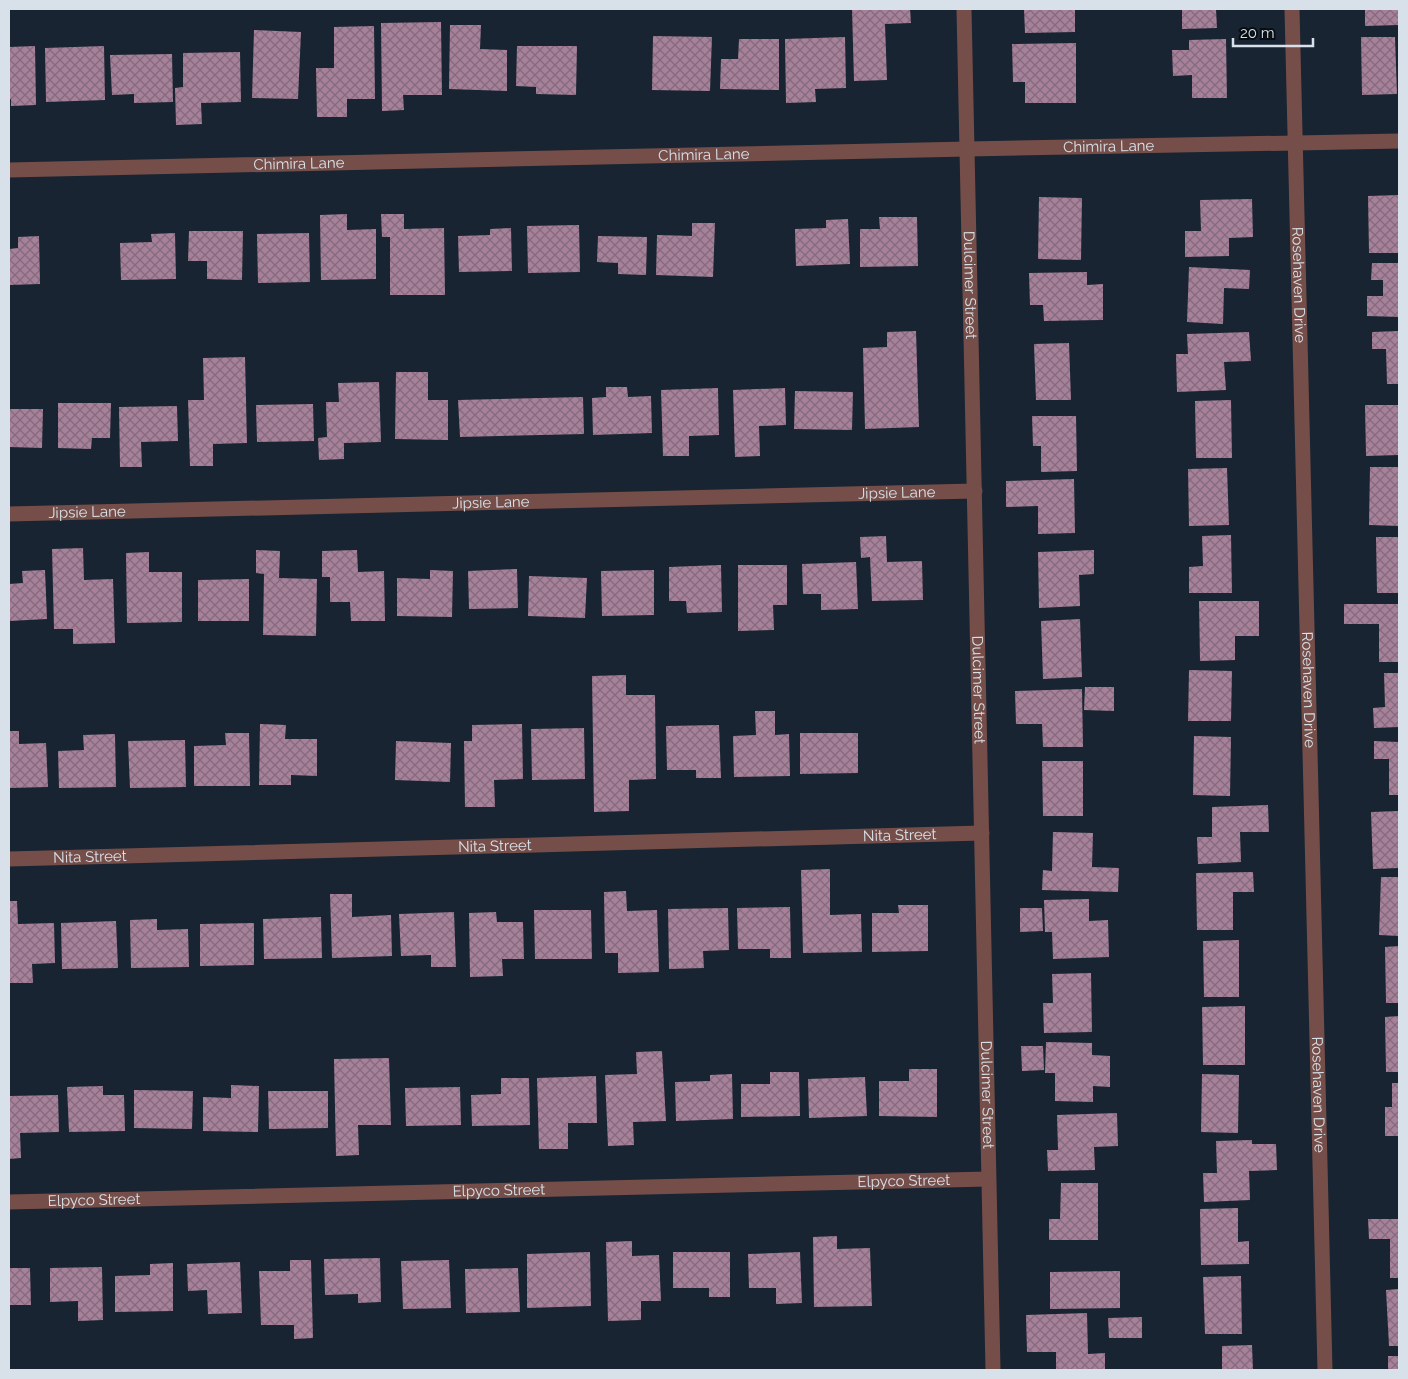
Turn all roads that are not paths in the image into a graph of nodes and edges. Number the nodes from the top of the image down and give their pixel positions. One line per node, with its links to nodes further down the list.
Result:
1 (964, 9): 5 (street, Dulcimer Street)
2 (1292, 9): 4 (street, Rosehaven Drive)
3 (1399, 141): 4 (street, Chimira Lane)
4 (1294, 143): 5 (street, Chimira Lane); 14 (street, Rosehaven Drive)
5 (968, 148): 6 (street, Chimira Lane); 7 (street, Dulcimer Street)
6 (9, 170)
7 (975, 491): 8 (street, Jipsie Lane); 9 (street, Dulcimer Street)
8 (9, 514)
9 (982, 833): 10 (street, Nita Street); 11 (street, Dulcimer Street)
10 (9, 859)
11 (988, 1179): 12 (street, Elpyco Street); 13 (street, Dulcimer Street)
12 (9, 1202)
13 (993, 1370)
14 (1325, 1370)

